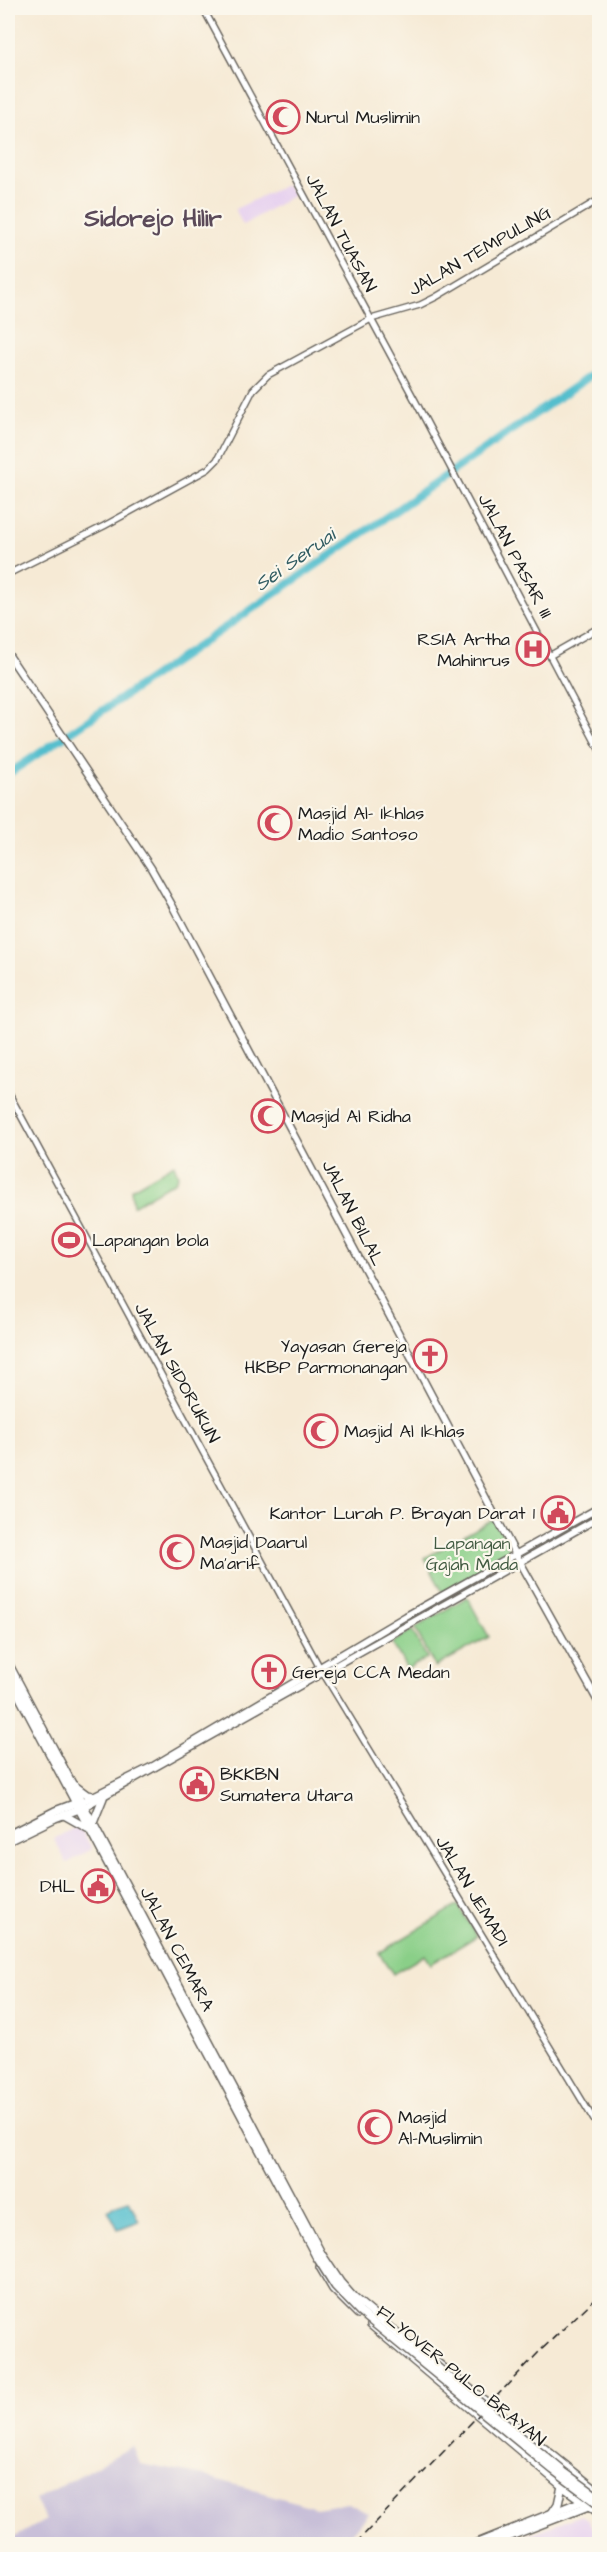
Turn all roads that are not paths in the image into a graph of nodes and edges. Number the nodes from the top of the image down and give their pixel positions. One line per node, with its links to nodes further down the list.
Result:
1 (203, 8): 3 (street, JALAN TUASAN)
2 (600, 200): 3 (street, JALAN TEMPULING)
3 (371, 319): 4 (street, JALAN TUASAN); 5 (street, JALAN TEMPULING)
4 (454, 472): 8 (street, JALAN PASAR III)
5 (8, 574)
6 (600, 627): 8 (street)
7 (8, 654): 13 (main road, JALAN BILAL)
8 (551, 656): 9 (street, JALAN PASAR III)
9 (600, 751)
10 (8, 1092): 16 (street, JALAN SIDORUKUN)
11 (600, 1507): 13 (main road)
12 (600, 1517): 14 (main road)
13 (515, 1553): 14 (main road, JALAN BILAL); 16 (main road)
14 (521, 1562): 16 (main road); 18 (main road, JALAN BILAL)
15 (8, 1663): 20 (highway, JALAN CEMARA)
16 (322, 1671): 19 (main road); 28 (street, JALAN JEMADI)
17 (8, 1675): 20 (highway, JALAN CEMARA)
18 (600, 1705)
19 (135, 1778): 21 (main road); 22 (main road)
20 (69, 1785): 21 (highway); 23 (highway, JALAN CEMARA); 24 (highway)
21 (93, 1796): 23 (main road)
22 (103, 1798): 23 (main road); 25 (highway)
23 (80, 1805): 24 (highway); 25 (highway, JALAN CEMARA)
24 (63, 1811): 25 (highway); 26 (highway); 27 (highway)
25 (91, 1826): 29 (highway, JALAN CEMARA)
26 (8, 1835)
27 (8, 1841)
28 (600, 2130)
29 (318, 2253): 30 (highway, JALAN CEMARA); 31 (highway, JALAN CEMARA); 39 (highway, FLYOVER PULO BRAYAN, bridge)
30 (437, 2362): 31 (highway); 32 (highway, JALAN CEMARA)
31 (428, 2373): 34 (highway, JALAN CEMARA)
32 (523, 2432): 33 (highway, JALAN CEMARA); 34 (highway)
33 (535, 2442): 35 (highway); 36 (highway, JALAN CEMARA)
34 (513, 2445): 35 (highway, JALAN CEMARA)
35 (524, 2455): 37 (highway, JALAN CEMARA)
36 (585, 2483): 38 (highway); 39 (highway, JALAN CEMARA)
37 (562, 2486): 40 (highway, JALAN CEMARA); 43 (highway)
38 (600, 2487)
39 (600, 2498): 40 (highway); 41 (highway)
40 (581, 2501): 41 (highway, JALAN CEMARA); 43 (highway)
41 (588, 2506): 42 (highway); 44 (highway, JALAN CEMARA)
42 (575, 2511): 44 (highway); 46 (highway)
43 (552, 2513): 45 (highway)
44 (600, 2514)
45 (475, 2544)
46 (490, 2544)

